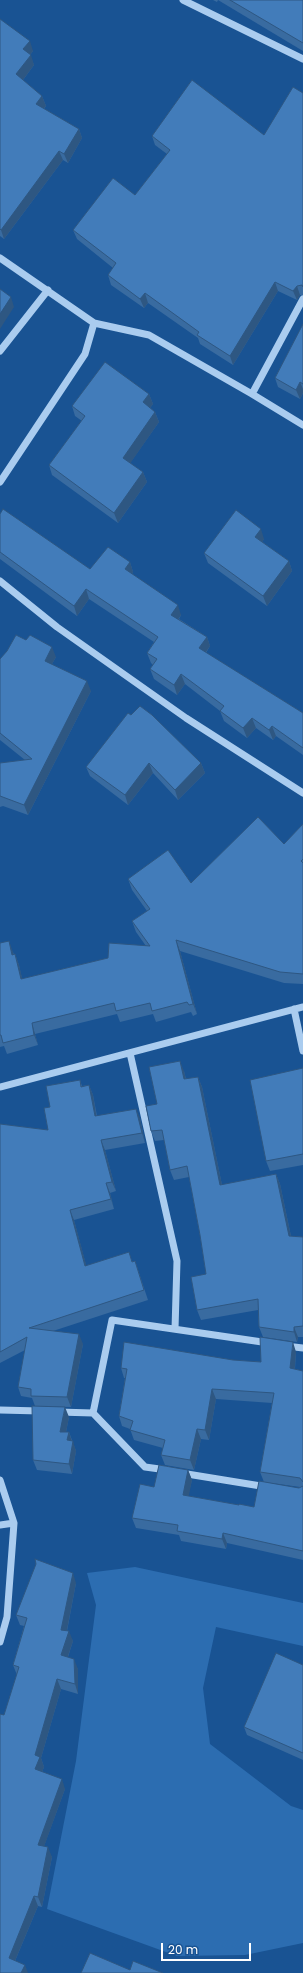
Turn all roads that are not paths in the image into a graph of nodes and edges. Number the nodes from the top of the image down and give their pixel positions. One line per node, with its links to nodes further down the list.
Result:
1 (183, 0): 2 (street)
2 (303, 59)
3 (0, 258): 4 (street)
4 (48, 290): 6 (street); 7 (street)
5 (303, 298): 8 (street)
6 (94, 323): 8 (street); 10 (street)
7 (0, 351)
8 (252, 394): 9 (street)
9 (302, 423)
10 (0, 482)
11 (0, 581): 12 (street)
12 (303, 793)
13 (303, 1007): 14 (street)
14 (294, 1010): 15 (street); 16 (street)
15 (303, 1051)
16 (130, 1053): 17 (street); 18 (street)
17 (0, 1087)
18 (175, 1330): 19 (street); 21 (street)
19 (303, 1348)
20 (0, 1410): 21 (street)
21 (93, 1413): 23 (street)
22 (0, 1480): 24 (street)
23 (272, 1488)
24 (14, 1523): 25 (street); 26 (street)
25 (0, 1525)
26 (0, 1642)

